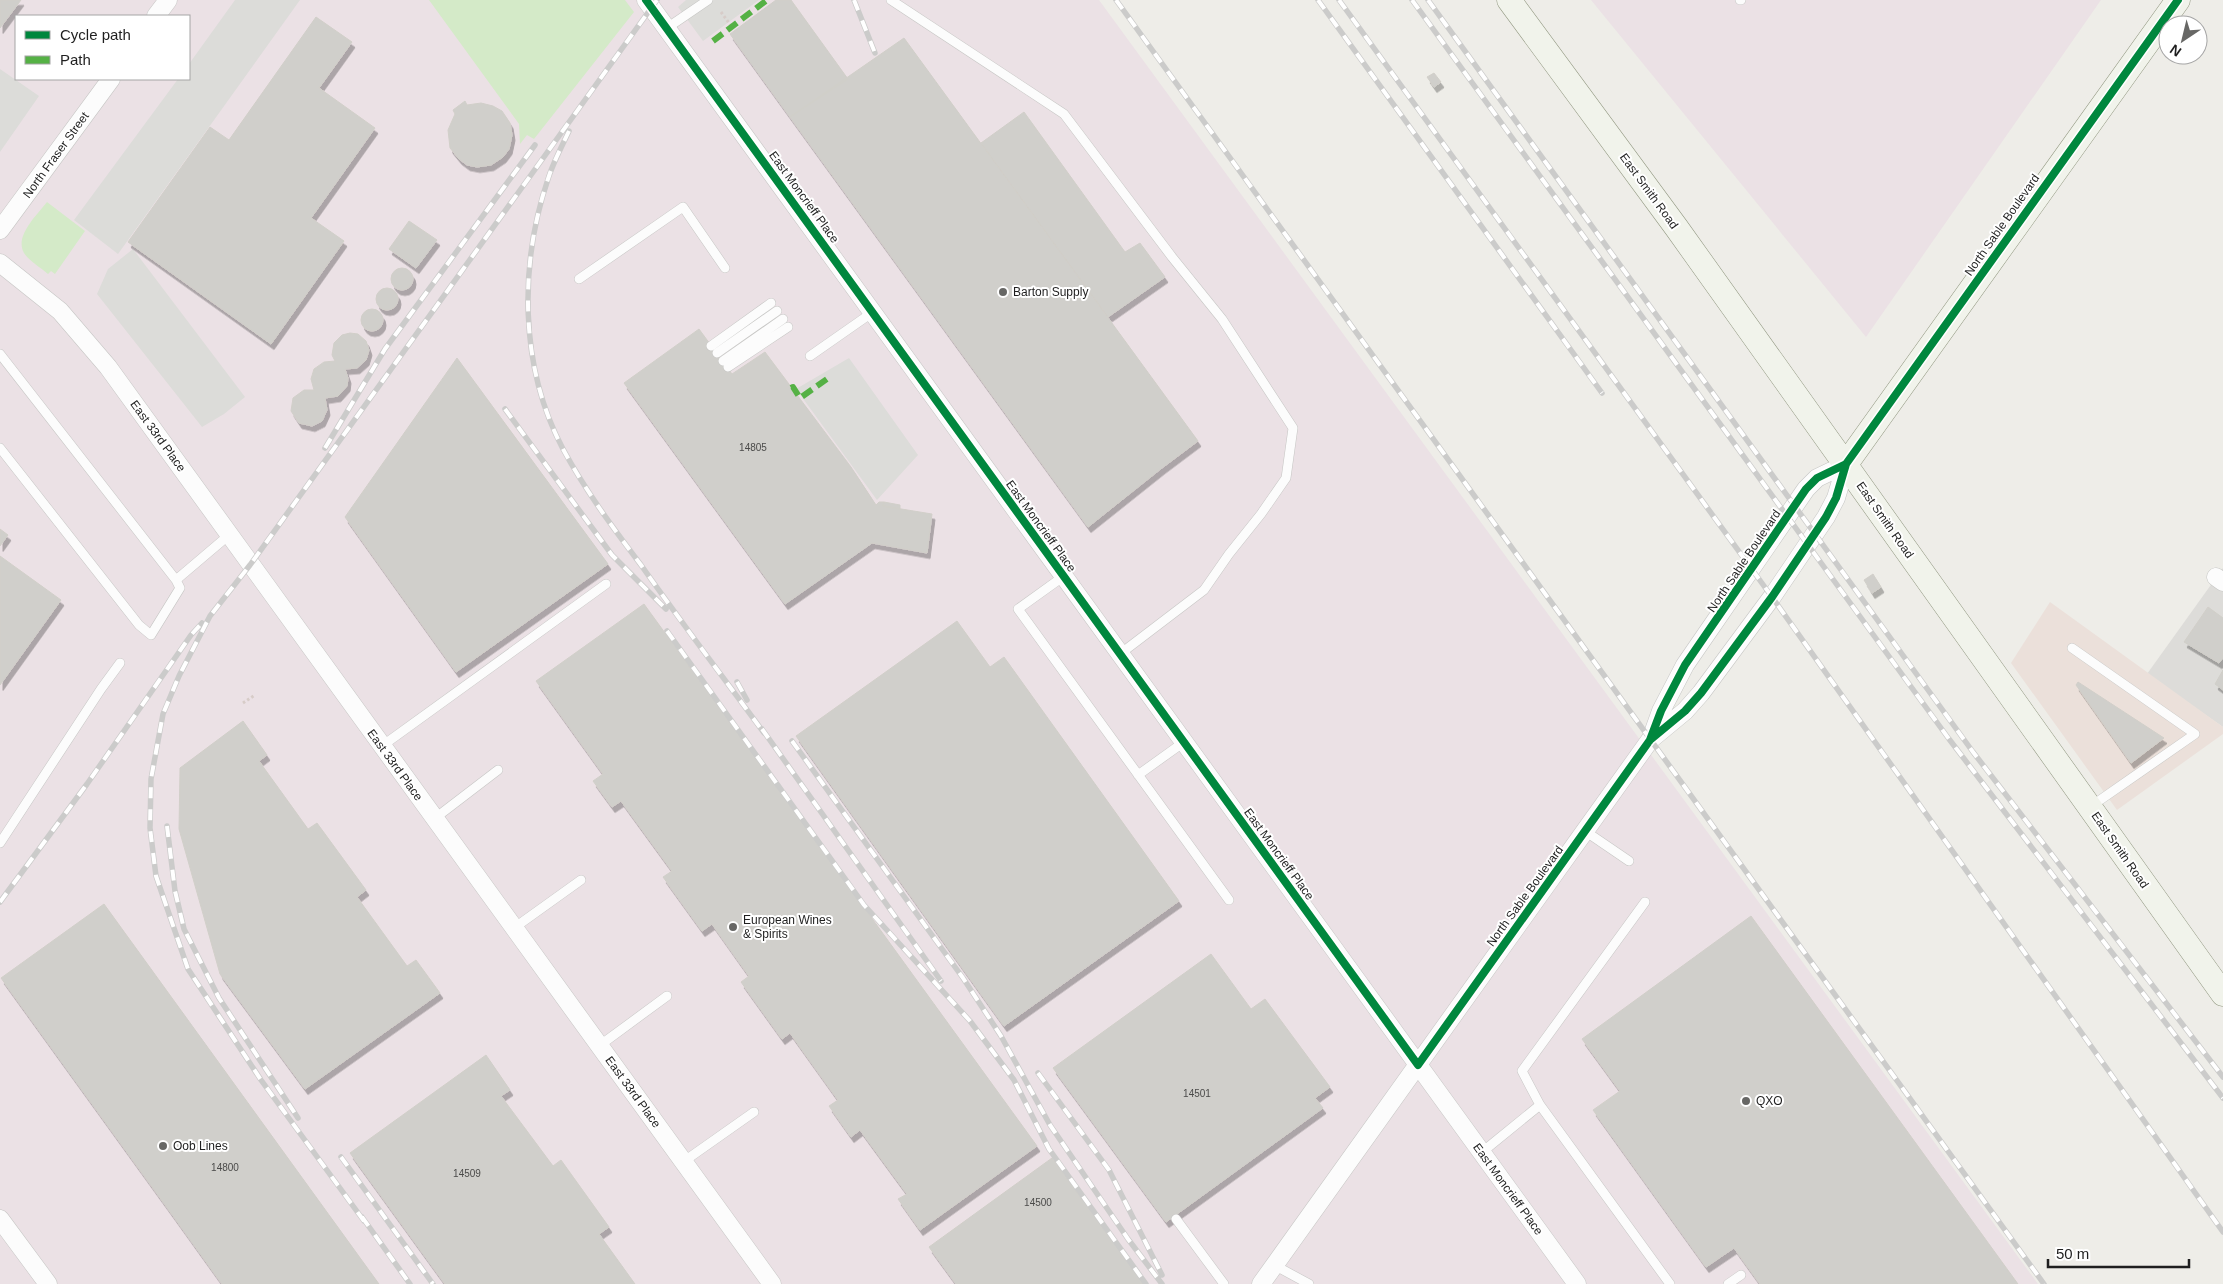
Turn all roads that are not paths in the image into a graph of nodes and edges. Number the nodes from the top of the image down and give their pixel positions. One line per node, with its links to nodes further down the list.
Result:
1 (168, 0): 7 (street)
2 (646, 0): 8 (street, East Moncrieff Place)
3 (708, 0): 8 (lane)
4 (891, 0): 30 (lane)
5 (1509, 0): 24 (street, East Smith Road)
6 (2178, 0): 24 (street, North Sable Boulevard)
7 (157, 15)
8 (667, 28): 16 (street, East Moncrieff Place)
9 (110, 80): 10 (street, North Fraser Street)
10 (0, 230)
11 (0, 263): 25 (street, East 33rd Place)
12 (725, 268): 13 (lane)
13 (579, 279)
14 (771, 304): 18 (lane)
15 (777, 311): 19 (lane)
16 (873, 312): 21 (lane); 26 (street, East Moncrieff Place)
17 (785, 323): 22 (lane)
18 (711, 346)
19 (717, 353)
20 (0, 354): 27 (lane)
21 (810, 356)
22 (725, 364)
23 (0, 448): 27 (lane)
24 (1846, 464): 32 (street, North Sable Boulevard); 32 (street, North Sable Boulevard); 37 (street, East Smith Road)
25 (229, 535): 27 (lane); 34 (street, East 33rd Place)
26 (1064, 576): 30 (street, East Moncrieff Place); 36 (lane)
27 (176, 580)
28 (606, 584): 34 (lane)
29 (2072, 648): 37 (lane)
30 (1120, 654): 33 (street, East Moncrieff Place)
31 (120, 663): 40 (lane)
32 (1650, 740): 39 (street, North Sable Boulevard)
33 (1184, 742): 36 (lane); 49 (street, East Moncrieff Place)
34 (382, 746): 38 (street, East 33rd Place)
35 (498, 770): 38 (lane)
36 (1138, 776): 43 (lane)
37 (2090, 808): 46 (street, East Smith Road)
38 (434, 818): 45 (street, East 33rd Place)
39 (1586, 831): 41 (lane); 49 (street, North Sable Boulevard)
40 (0, 843)
41 (1629, 861)
42 (581, 880): 45 (lane)
43 (1229, 900)
44 (1645, 902): 50 (lane)
45 (514, 928): 48 (street, East 33rd Place)
46 (2223, 994)
47 (667, 996): 48 (lane)
48 (599, 1046): 53 (street, East 33rd Place)
49 (1418, 1065): 52 (street, East Moncrieff Place); 56 (street, North Sable Boulevard)
50 (1540, 1105): 52 (lane); 64 (lane)
51 (754, 1112): 53 (lane)
52 (1481, 1153): 63 (street, East Moncrieff Place)
53 (683, 1162): 59 (street, East 33rd Place)
54 (0, 1219): 58 (street)
55 (1176, 1219): 60 (lane)
56 (1274, 1265): 61 (street, North Sable Boulevard); 62 (lane)
57 (1742, 1275): 65 (lane)
58 (48, 1284)
59 (772, 1284)
60 (1224, 1284)
61 (1261, 1284)
62 (1309, 1284)
63 (1577, 1284)
64 (1670, 1284)
65 (1728, 1284)

